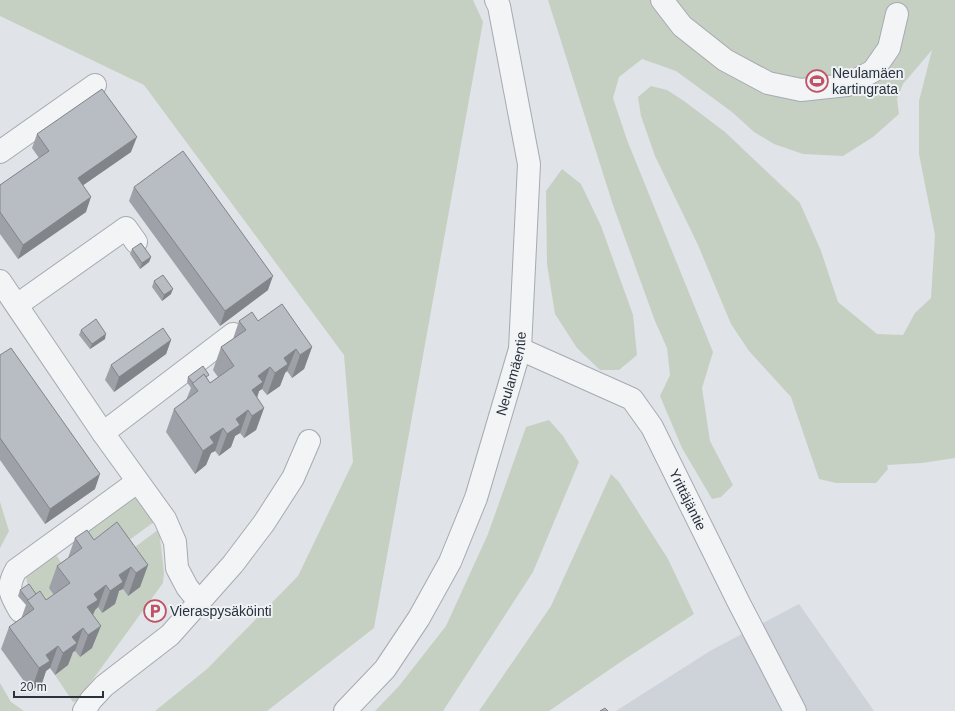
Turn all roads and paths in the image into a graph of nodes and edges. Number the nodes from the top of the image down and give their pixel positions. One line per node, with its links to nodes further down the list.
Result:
1 (496, 0): 10 (street, Neulamäentie)
2 (662, 0): 3 (street)
3 (897, 14)
4 (96, 85): 5 (street)
5 (0, 152)
6 (136, 242): 8 (street)
7 (0, 281): 8 (street)
8 (17, 305): 11 (street)
9 (233, 334): 11 (street)
10 (520, 349): 16 (street, Neulamäentie); 18 (street, Yrittäjäntie)
11 (103, 433): 13 (street)
12 (310, 441): 14 (street)
13 (137, 482): 14 (street); 15 (street)
14 (199, 602): 17 (street)
15 (20, 611)
16 (345, 710)
17 (84, 711)
18 (795, 711)

